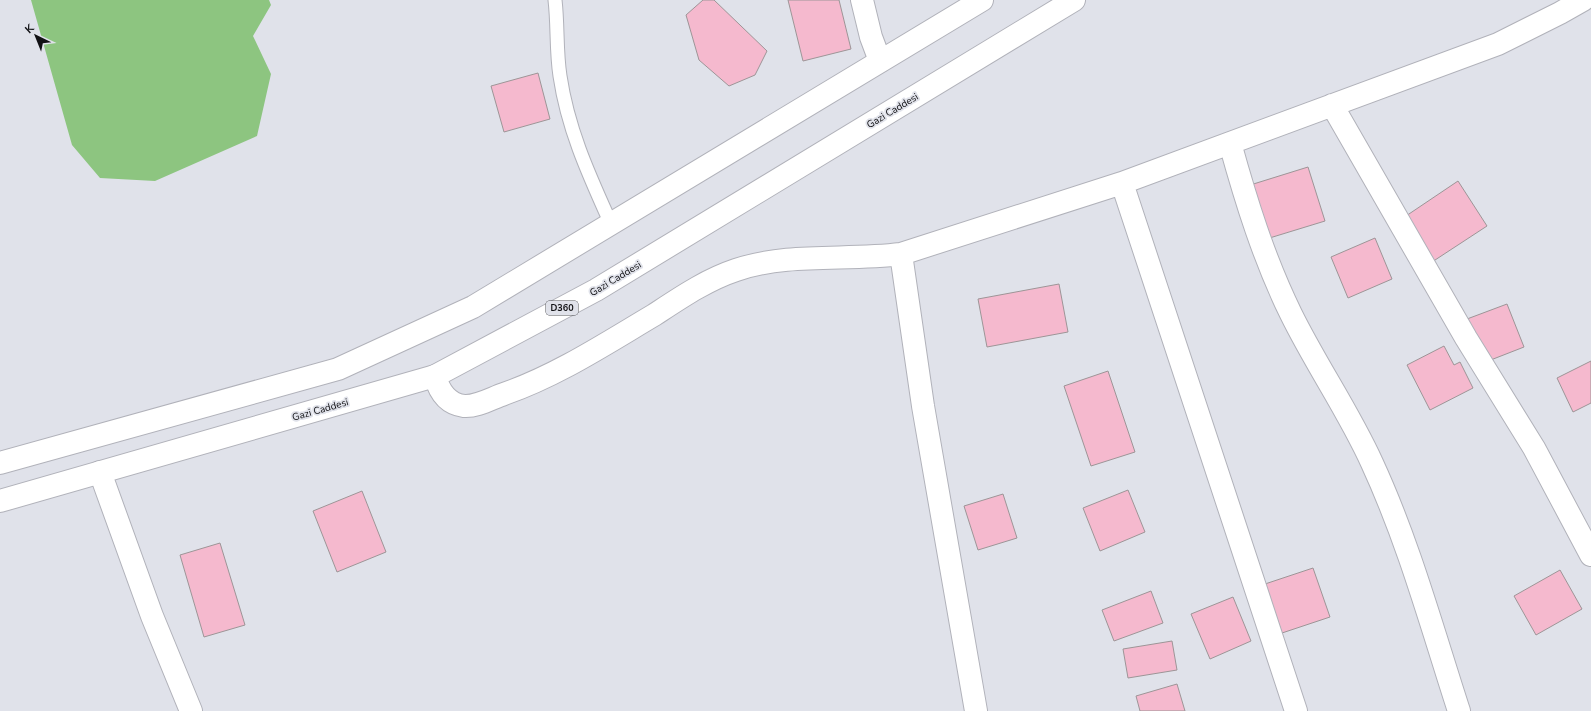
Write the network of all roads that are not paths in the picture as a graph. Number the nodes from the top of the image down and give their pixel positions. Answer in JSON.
{"nodes":[{"id":1,"x":555,"y":0,"type":"edge"},
{"id":2,"x":862,"y":0,"type":"edge"},
{"id":3,"x":982,"y":0,"type":"edge"},
{"id":4,"x":1074,"y":0,"type":"edge"},
{"id":5,"x":1583,"y":0,"type":"edge"},
{"id":6,"x":880,"y":61,"type":"junction"},
{"id":7,"x":1332,"y":105,"type":"junction"},
{"id":8,"x":1230,"y":143,"type":"junction"},
{"id":9,"x":1122,"y":183,"type":"junction"},
{"id":10,"x":611,"y":224,"type":"junction"},
{"id":11,"x":901,"y":254,"type":"junction"},
{"id":12,"x":435,"y":376,"type":"junction"},
{"id":13,"x":0,"y":463,"type":"edge"},
{"id":14,"x":100,"y":472,"type":"junction"},
{"id":15,"x":0,"y":501,"type":"edge"},
{"id":16,"x":1591,"y":555,"type":"edge"},
{"id":17,"x":190,"y":711,"type":"edge"},
{"id":18,"x":976,"y":711,"type":"edge"},
{"id":19,"x":1296,"y":711,"type":"edge"},
{"id":20,"x":1459,"y":711,"type":"edge"}],
"edges":[{"from":1,"to":10,"type":"lane"},
{"from":2,"to":6,"type":"main road"},
{"from":3,"to":6,"type":"main road"},
{"from":4,"to":12,"type":"main road","name":"Gazi Caddesi","number":"D360"},
{"from":5,"to":7,"type":"main road"},
{"from":6,"to":10,"type":"main road"},
{"from":7,"to":8,"type":"main road"},
{"from":7,"to":16,"type":"main road"},
{"from":8,"to":9,"type":"main road"},
{"from":8,"to":20,"type":"main road"},
{"from":9,"to":11,"type":"main road"},
{"from":9,"to":19,"type":"main road"},
{"from":10,"to":13,"type":"main road"},
{"from":11,"to":12,"type":"main road"},
{"from":11,"to":18,"type":"main road"},
{"from":12,"to":14,"type":"main road","name":"Gazi Caddesi","number":"D360"},
{"from":14,"to":15,"type":"main road","name":"Gazi Caddesi","number":"D360"},
{"from":14,"to":17,"type":"main road"}]}
